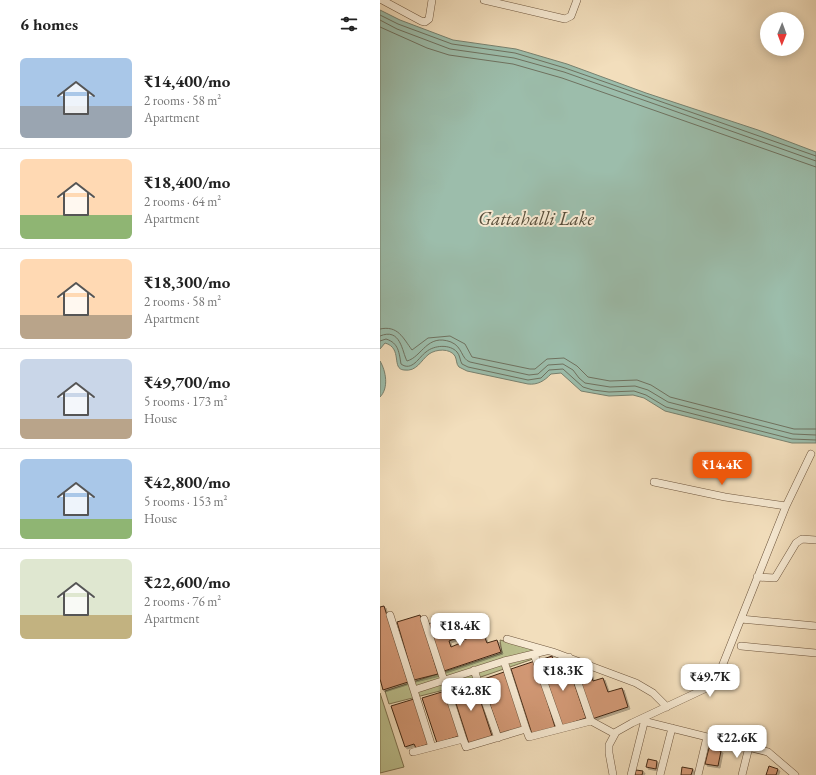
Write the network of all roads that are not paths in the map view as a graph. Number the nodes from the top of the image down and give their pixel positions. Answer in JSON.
{"nodes":[{"id":1,"x":382,"y":0,"type":"edge"},
{"id":2,"x":432,"y":0,"type":"edge"},
{"id":3,"x":484,"y":0,"type":"edge"},
{"id":4,"x":577,"y":0,"type":"edge"},
{"id":5,"x":811,"y":454,"type":"dead end"},
{"id":6,"x":654,"y":482,"type":"dead end"},
{"id":7,"x":786,"y":506,"type":"junction"},
{"id":8,"x":816,"y":540,"type":"edge"},
{"id":9,"x":757,"y":578,"type":"junction"},
{"id":10,"x":390,"y":615,"type":"dead end"},
{"id":11,"x":424,"y":619,"type":"dead end"},
{"id":12,"x":741,"y":619,"type":"junction"},
{"id":13,"x":816,"y":626,"type":"edge"},
{"id":14,"x":507,"y":639,"type":"dead end"},
{"id":15,"x":741,"y":646,"type":"dead end"},
{"id":16,"x":548,"y":650,"type":"junction"},
{"id":17,"x":816,"y":653,"type":"edge"},
{"id":18,"x":534,"y":654,"type":"junction"},
{"id":19,"x":569,"y":657,"type":"junction"},
{"id":20,"x":504,"y":661,"type":"junction"},
{"id":21,"x":474,"y":670,"type":"junction"},
{"id":22,"x":445,"y":680,"type":"junction"},
{"id":23,"x":414,"y":690,"type":"junction"},
{"id":24,"x":667,"y":707,"type":"junction"},
{"id":25,"x":591,"y":721,"type":"junction"},
{"id":26,"x":560,"y":728,"type":"junction"},
{"id":27,"x":672,"y":728,"type":"junction"},
{"id":28,"x":526,"y":729,"type":"junction"},
{"id":29,"x":612,"y":732,"type":"junction"},
{"id":30,"x":707,"y":737,"type":"junction"},
{"id":31,"x":498,"y":738,"type":"junction"},
{"id":32,"x":463,"y":739,"type":"junction"},
{"id":33,"x":432,"y":746,"type":"junction"},
{"id":34,"x":749,"y":748,"type":"junction"},
{"id":35,"x":412,"y":752,"type":"dead end"},
{"id":36,"x":785,"y":771,"type":"edge"},
{"id":37,"x":613,"y":775,"type":"edge"},
{"id":38,"x":631,"y":775,"type":"edge"},
{"id":39,"x":660,"y":775,"type":"edge"},
{"id":40,"x":698,"y":775,"type":"edge"},
{"id":41,"x":742,"y":775,"type":"edge"},
{"id":42,"x":795,"y":775,"type":"edge"}],
"edges":[{"from":1,"to":2,"type":"street"},
{"from":3,"to":4,"type":"street"},
{"from":5,"to":7,"type":"street"},
{"from":6,"to":7,"type":"street"},
{"from":7,"to":9,"type":"street"},
{"from":8,"to":9,"type":"street"},
{"from":9,"to":12,"type":"street"},
{"from":10,"to":23,"type":"street"},
{"from":11,"to":22,"type":"street"},
{"from":12,"to":13,"type":"street"},
{"from":12,"to":24,"type":"street"},
{"from":14,"to":16,"type":"street"},
{"from":15,"to":17,"type":"street"},
{"from":16,"to":18,"type":"street"},
{"from":16,"to":19,"type":"street"},
{"from":18,"to":20,"type":"street"},
{"from":18,"to":26,"type":"street"},
{"from":19,"to":24,"type":"street"},
{"from":19,"to":25,"type":"street"},
{"from":20,"to":21,"type":"street"},
{"from":20,"to":28,"type":"street"},
{"from":21,"to":22,"type":"street"},
{"from":21,"to":31,"type":"street"},
{"from":22,"to":23,"type":"street"},
{"from":22,"to":32,"type":"street"},
{"from":23,"to":33,"type":"street"},
{"from":24,"to":29,"type":"street"},
{"from":25,"to":26,"type":"street"},
{"from":25,"to":29,"type":"street"},
{"from":26,"to":28,"type":"street"},
{"from":27,"to":30,"type":"street"},
{"from":27,"to":38,"type":"street"},
{"from":27,"to":39,"type":"street"},
{"from":28,"to":31,"type":"street"},
{"from":29,"to":37,"type":"street"},
{"from":30,"to":34,"type":"street"},
{"from":30,"to":40,"type":"street"},
{"from":31,"to":32,"type":"street"},
{"from":32,"to":33,"type":"street"},
{"from":33,"to":35,"type":"street"},
{"from":34,"to":36,"type":"street"},
{"from":34,"to":41,"type":"street"},
{"from":36,"to":42,"type":"street"}]}
